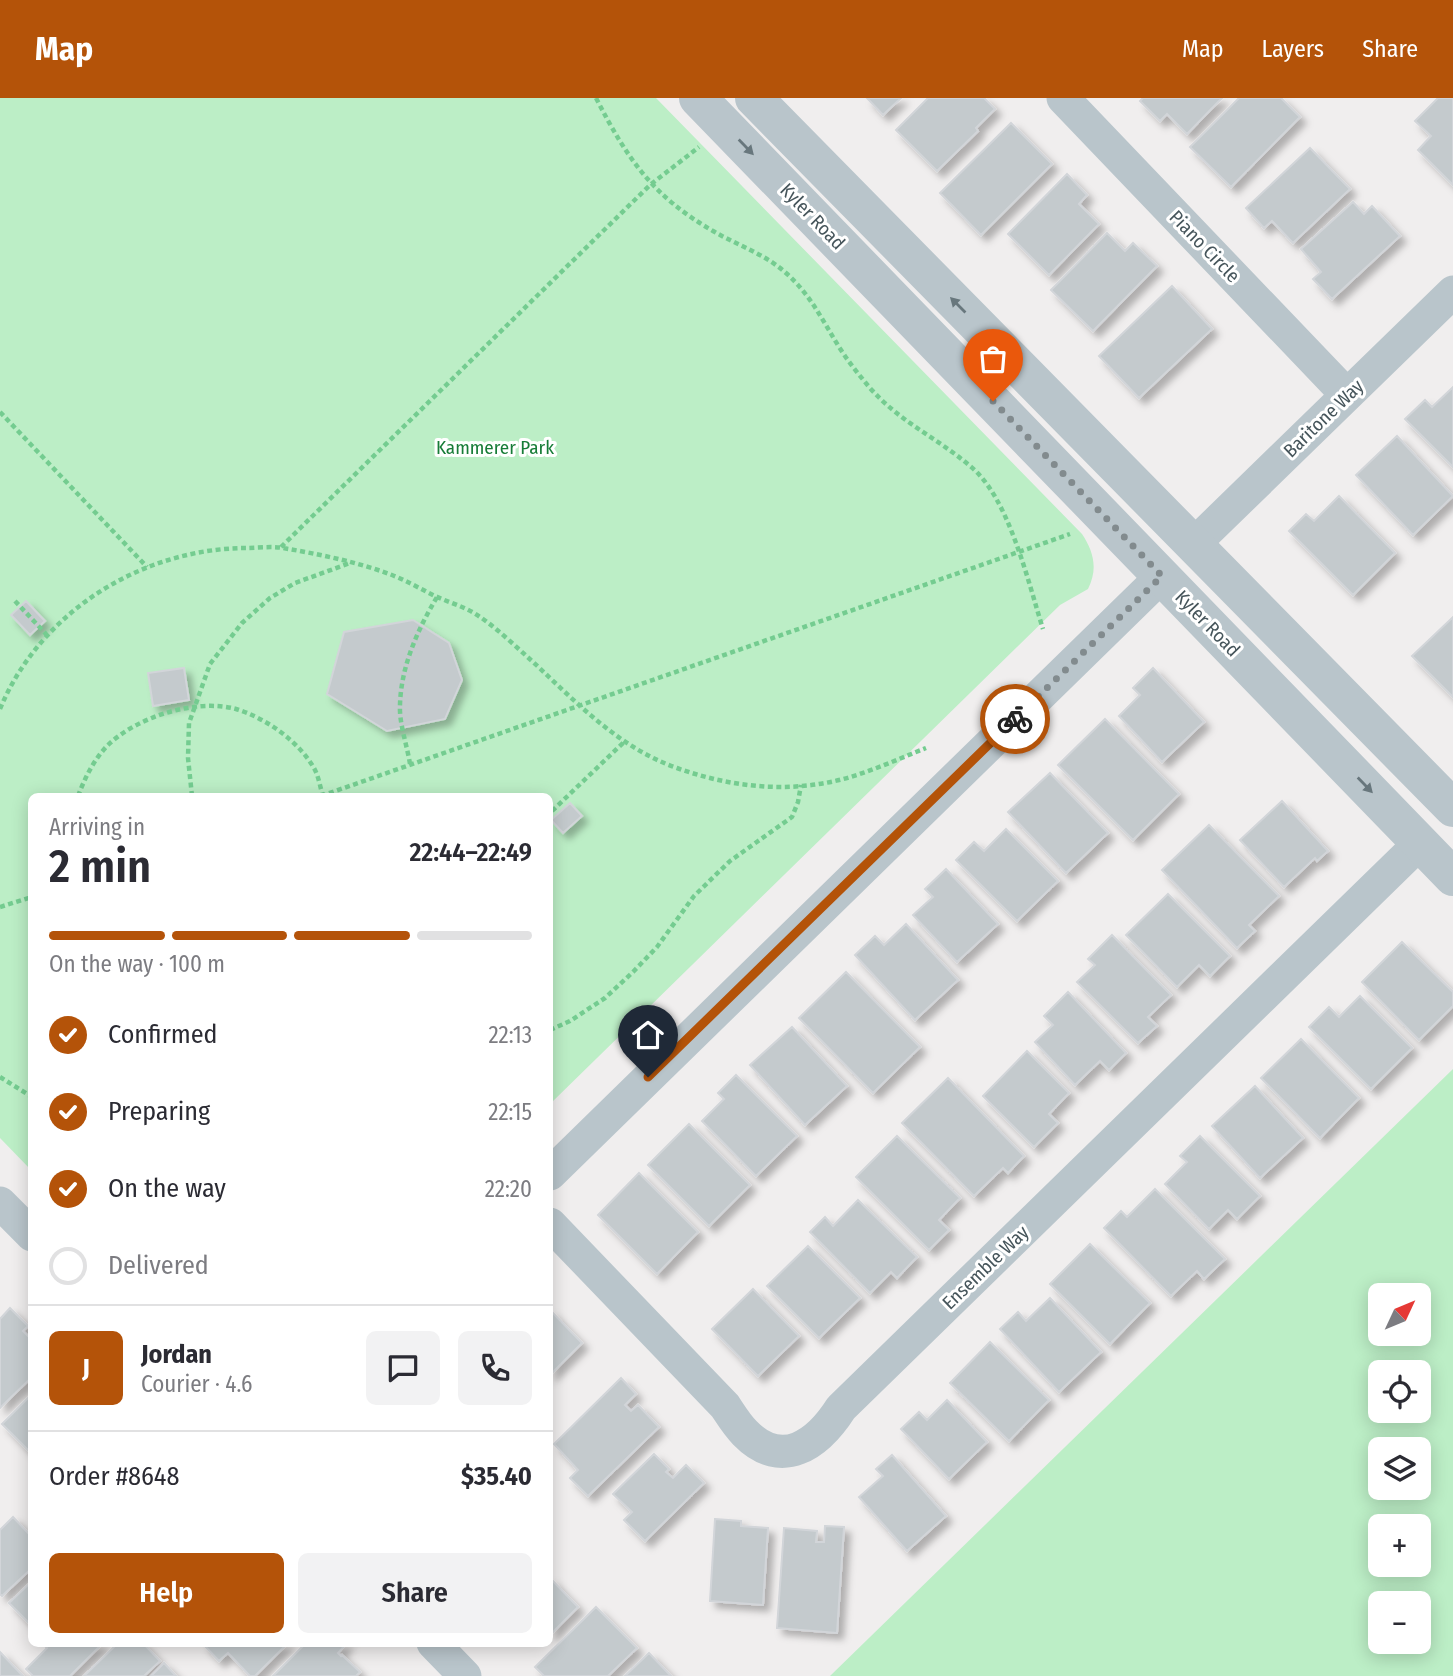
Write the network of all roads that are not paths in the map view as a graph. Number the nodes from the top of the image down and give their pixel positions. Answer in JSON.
{"nodes":[{"id":1,"x":698,"y":98,"type":"edge"},
{"id":2,"x":754,"y":98,"type":"edge"},
{"id":3,"x":1063,"y":98,"type":"edge"},
{"id":4,"x":1453,"y":292,"type":"edge"},
{"id":5,"x":918,"y":324,"type":"junction"},
{"id":6,"x":1347,"y":395,"type":"junction"},
{"id":7,"x":1193,"y":545,"type":"junction"},
{"id":8,"x":1162,"y":576,"type":"junction"},
{"id":9,"x":1451,"y":806,"type":"edge"},
{"id":10,"x":1420,"y":843,"type":"junction"},
{"id":11,"x":1453,"y":877,"type":"edge"},
{"id":12,"x":553,"y":1171,"type":"edge"},
{"id":13,"x":0,"y":1203,"type":"edge"},
{"id":14,"x":553,"y":1227,"type":"edge"},
{"id":15,"x":28,"y":1231,"type":"edge"},
{"id":16,"x":437,"y":1647,"type":"edge"},
{"id":17,"x":465,"y":1676,"type":"edge"}],
"edges":[{"from":1,"to":5,"type":"street","name":"Kyler Road","one_way":true},
{"from":7,"to":2,"type":"street","one_way":true},
{"from":3,"to":6,"type":"street","name":"Piano Circle"},
{"from":4,"to":6,"type":"street","name":"Baritone Way"},
{"from":5,"to":7,"type":"street"},
{"from":5,"to":8,"type":"street","name":"Kyler Road"},
{"from":6,"to":7,"type":"street","name":"Baritone Way"},
{"from":7,"to":9,"type":"street"},
{"from":8,"to":9,"type":"street"},
{"from":8,"to":10,"type":"street","name":"Kyler Road","one_way":true},
{"from":8,"to":12,"type":"street"},
{"from":10,"to":11,"type":"street","name":"Kyler Road"},
{"from":10,"to":14,"type":"street","name":"Ensemble Way"},
{"from":13,"to":15,"type":"street"},
{"from":16,"to":17,"type":"street"}]}
